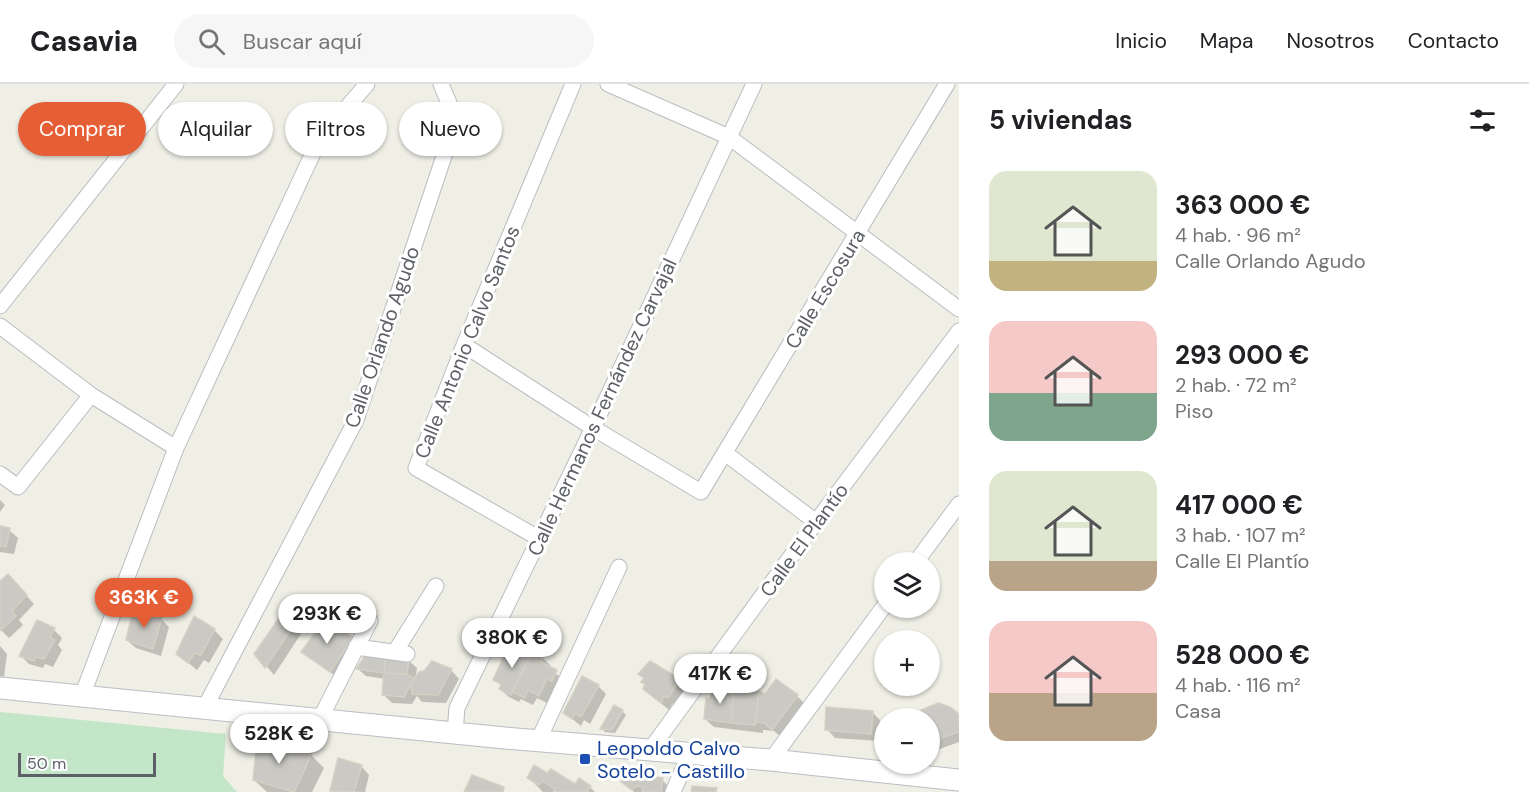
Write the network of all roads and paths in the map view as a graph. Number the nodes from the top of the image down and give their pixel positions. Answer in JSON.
{"nodes":[{"id":1,"x":176,"y":84,"type":"edge"},
{"id":2,"x":367,"y":84,"type":"edge"},
{"id":3,"x":441,"y":84,"type":"edge"},
{"id":4,"x":573,"y":84,"type":"edge"},
{"id":5,"x":609,"y":84,"type":"edge"},
{"id":6,"x":754,"y":84,"type":"edge"},
{"id":7,"x":947,"y":84,"type":"edge"},
{"id":8,"x":729,"y":137,"type":"junction"},
{"id":9,"x":859,"y":234,"type":"junction"},
{"id":10,"x":0,"y":306,"type":"edge"},
{"id":11,"x":959,"y":309,"type":"edge"},
{"id":12,"x":0,"y":326,"type":"edge"},
{"id":13,"x":959,"y":331,"type":"edge"},
{"id":14,"x":464,"y":345,"type":"junction"},
{"id":15,"x":91,"y":395,"type":"junction"},
{"id":16,"x":594,"y":428,"type":"junction"},
{"id":17,"x":176,"y":448,"type":"junction"},
{"id":18,"x":725,"y":453,"type":"junction"},
{"id":19,"x":0,"y":474,"type":"edge"},
{"id":20,"x":959,"y":504,"type":"edge"},
{"id":21,"x":816,"y":522,"type":"junction"},
{"id":22,"x":540,"y":539,"type":"junction"},
{"id":23,"x":923,"y":552,"type":"edge"},
{"id":24,"x":619,"y":567,"type":"dead end"},
{"id":25,"x":436,"y":586,"type":"dead end"},
{"id":26,"x":875,"y":618,"type":"edge"},
{"id":27,"x":370,"y":621,"type":"dead end"},
{"id":28,"x":357,"y":647,"type":"junction"},
{"id":29,"x":0,"y":688,"type":"edge"},
{"id":30,"x":82,"y":696,"type":"junction"},
{"id":31,"x":204,"y":708,"type":"junction"},
{"id":32,"x":320,"y":719,"type":"junction"},
{"id":33,"x":455,"y":732,"type":"junction"},
{"id":34,"x":538,"y":741,"type":"junction"},
{"id":35,"x":650,"y":750,"type":"junction"},
{"id":36,"x":690,"y":753,"type":"junction"},
{"id":37,"x":771,"y":760,"type":"junction"},
{"id":38,"x":959,"y":780,"type":"edge"},
{"id":39,"x":936,"y":785,"type":"edge"},
{"id":40,"x":673,"y":792,"type":"edge"}],
"edges":[{"from":1,"to":10,"type":"street"},
{"from":2,"to":17,"type":"street"},
{"from":3,"to":31,"type":"street","name":"Calle Orlando Agudo"},
{"from":4,"to":14,"type":"street","name":"Calle Antonio Calvo Santos"},
{"from":5,"to":8,"type":"street"},
{"from":6,"to":8,"type":"street","name":"Calle Hermanos Fernández Carvajal"},
{"from":7,"to":9,"type":"street","name":"Calle Escosura"},
{"from":8,"to":9,"type":"street"},
{"from":8,"to":16,"type":"street","name":"Calle Hermanos Fernández Carvajal"},
{"from":9,"to":11,"type":"street"},
{"from":9,"to":18,"type":"street","name":"Calle Escosura"},
{"from":12,"to":15,"type":"street"},
{"from":13,"to":21,"type":"street","name":"Calle El Plantío"},
{"from":14,"to":16,"type":"street"},
{"from":14,"to":22,"type":"street","name":"Calle Antonio Calvo Santos"},
{"from":15,"to":17,"type":"street"},
{"from":15,"to":19,"type":"street"},
{"from":16,"to":18,"type":"street","name":"Calle Escosura"},
{"from":16,"to":22,"type":"street","name":"Calle Hermanos Fernández Carvajal"},
{"from":17,"to":30,"type":"street"},
{"from":18,"to":21,"type":"street"},
{"from":20,"to":23,"type":"street"},
{"from":21,"to":35,"type":"street","name":"Calle El Plantío"},
{"from":22,"to":33,"type":"street","name":"Calle Hermanos Fernández Carvajal"},
{"from":24,"to":34,"type":"street"},
{"from":25,"to":28,"type":"street"},
{"from":26,"to":37,"type":"street"},
{"from":27,"to":28,"type":"street"},
{"from":28,"to":32,"type":"street"},
{"from":29,"to":30,"type":"main road"},
{"from":30,"to":31,"type":"main road"},
{"from":31,"to":32,"type":"main road"},
{"from":32,"to":33,"type":"main road"},
{"from":33,"to":34,"type":"main road"},
{"from":34,"to":35,"type":"main road"},
{"from":35,"to":36,"type":"main road"},
{"from":36,"to":37,"type":"main road"},
{"from":36,"to":40,"type":"street"},
{"from":37,"to":39,"type":"main road"},
{"from":38,"to":39,"type":"main road"}]}
